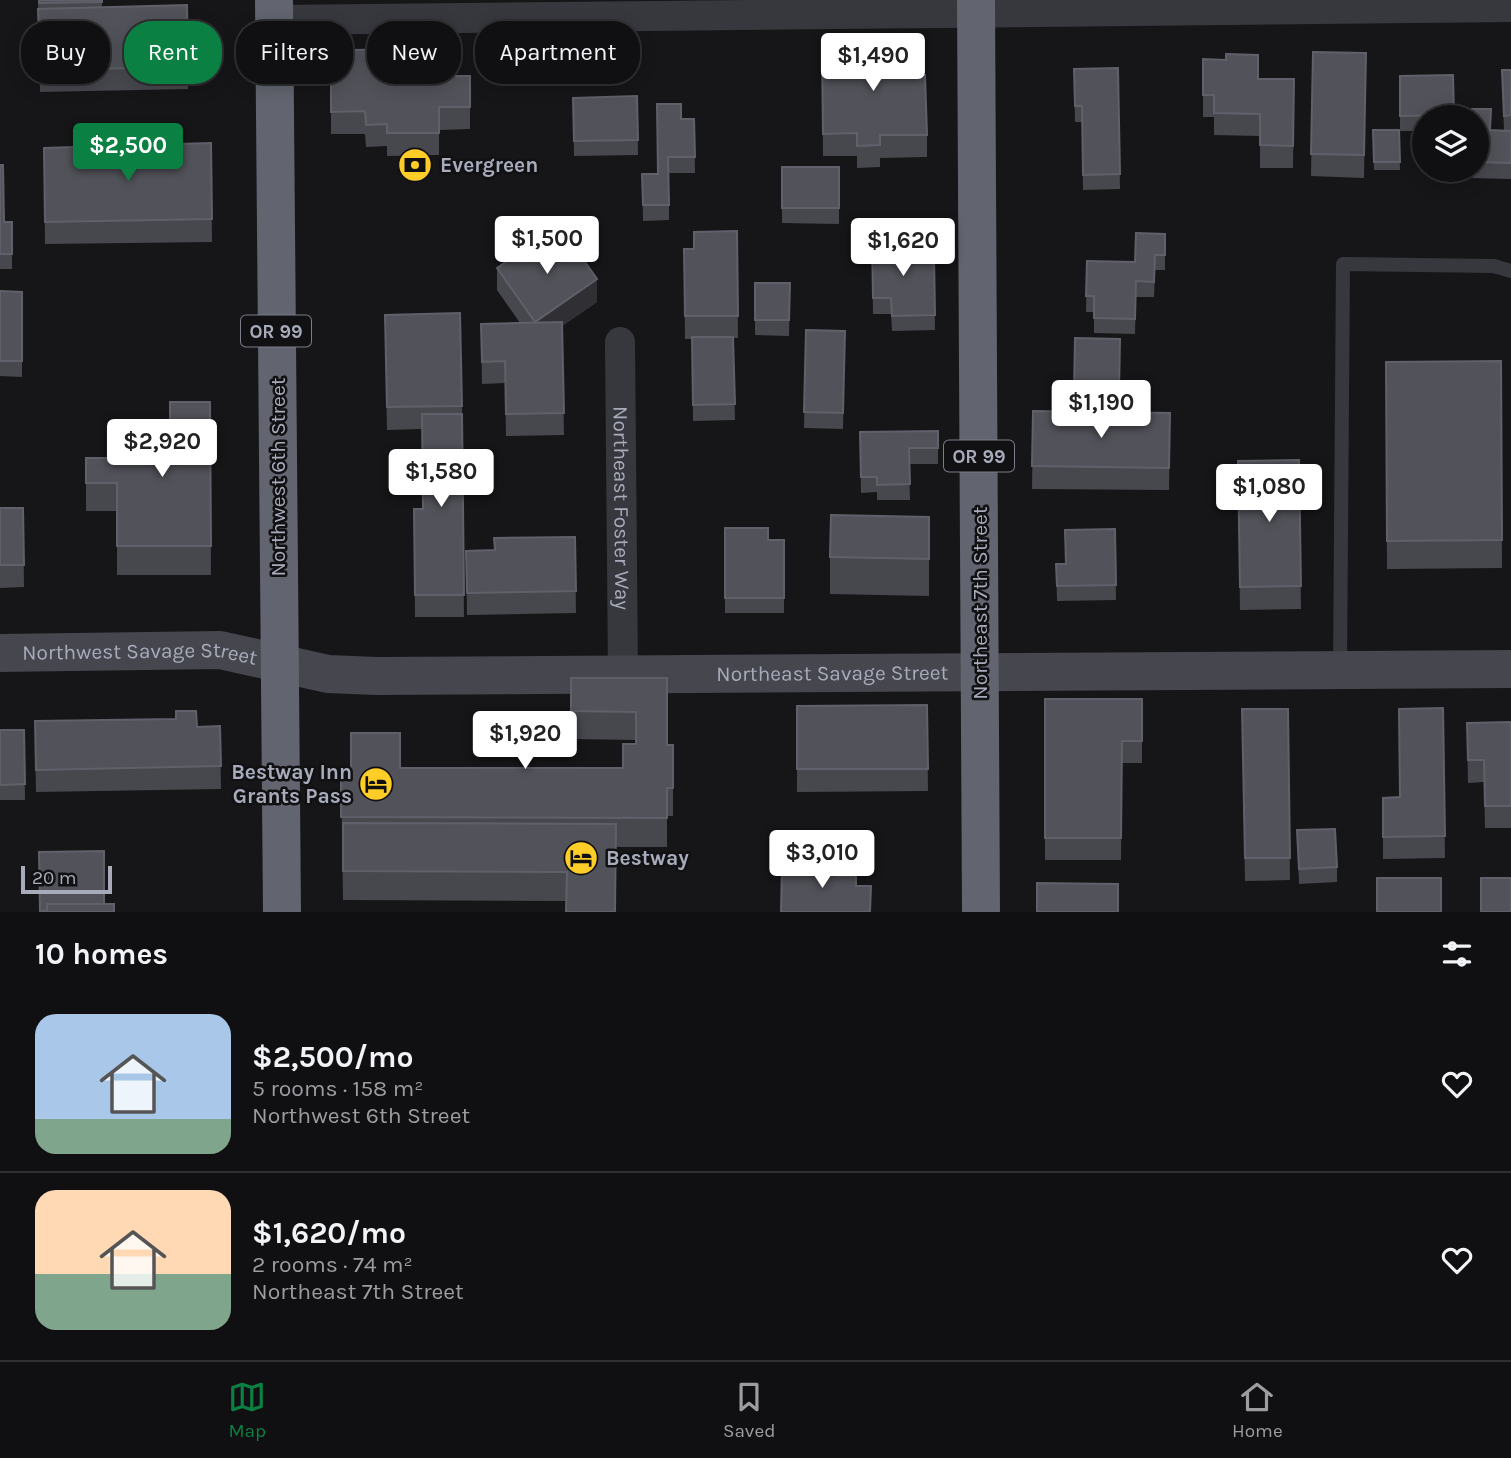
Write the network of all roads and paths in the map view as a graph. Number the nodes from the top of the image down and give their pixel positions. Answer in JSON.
{"nodes":[{"id":1,"x":976,"y":6,"type":"edge"},
{"id":2,"x":1511,"y":7,"type":"edge"},
{"id":3,"x":274,"y":10,"type":"edge"},
{"id":4,"x":1511,"y":271,"type":"edge"},
{"id":5,"x":620,"y":342,"type":"dead end"},
{"id":6,"x":0,"y":653,"type":"edge"},
{"id":7,"x":279,"y":663,"type":"junction"},
{"id":8,"x":1511,"y":669,"type":"edge"},
{"id":9,"x":1340,"y":670,"type":"junction"},
{"id":10,"x":981,"y":672,"type":"junction"},
{"id":11,"x":623,"y":675,"type":"junction"},
{"id":12,"x":282,"y":912,"type":"edge"},
{"id":13,"x":981,"y":912,"type":"edge"}],
"edges":[{"from":1,"to":2,"type":"street"},
{"from":1,"to":3,"type":"street"},
{"from":1,"to":10,"type":"highway","name":"Northeast 7th Street","number":"OR 99"},
{"from":3,"to":7,"type":"highway","name":"Northwest 6th Street","number":"OR 99"},
{"from":4,"to":9,"type":"lane"},
{"from":5,"to":11,"type":"street","name":"Northeast Foster Way"},
{"from":6,"to":7,"type":"street","name":"Northwest Savage Street"},
{"from":7,"to":11,"type":"street","name":"Northeast Savage Street"},
{"from":7,"to":12,"type":"highway","name":"Northwest 6th Street","number":"OR 99"},
{"from":8,"to":9,"type":"street","name":"Northeast Savage Street"},
{"from":9,"to":10,"type":"street","name":"Northeast Savage Street"},
{"from":10,"to":11,"type":"street","name":"Northeast Savage Street"},
{"from":10,"to":13,"type":"highway","name":"Northeast 7th Street","number":"OR 99"}]}
